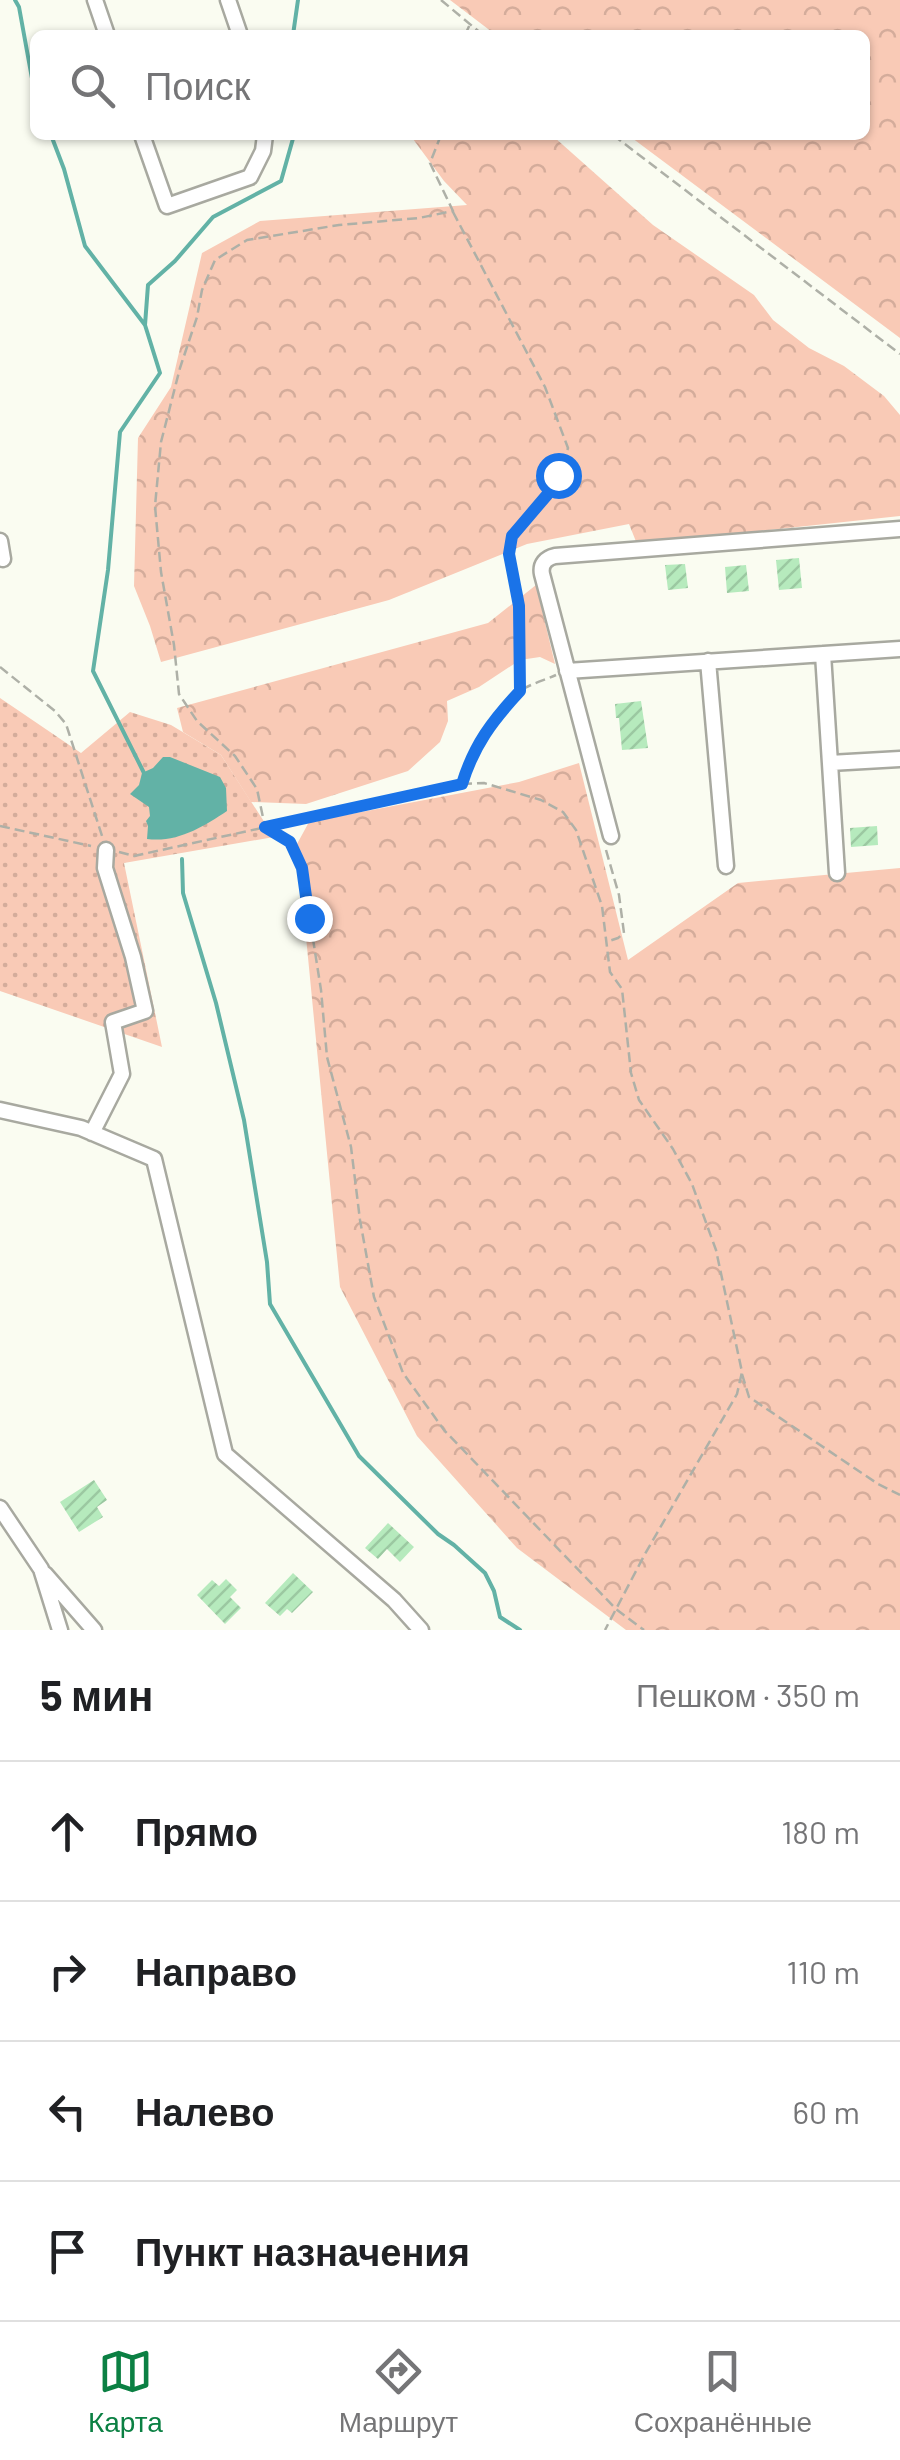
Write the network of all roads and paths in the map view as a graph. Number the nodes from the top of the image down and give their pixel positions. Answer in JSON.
{"nodes":[{"id":1,"x":95,"y":0,"type":"edge"},
{"id":2,"x":228,"y":0,"type":"edge"},
{"id":3,"x":441,"y":0,"type":"edge"},
{"id":4,"x":470,"y":24,"type":"junction"},
{"id":5,"x":105,"y":30,"type":"edge"},
{"id":6,"x":238,"y":30,"type":"edge"},
{"id":7,"x":467,"y":30,"type":"edge"},
{"id":8,"x":477,"y":30,"type":"edge"},
{"id":9,"x":144,"y":140,"type":"edge"},
{"id":10,"x":264,"y":140,"type":"edge"},
{"id":11,"x":439,"y":140,"type":"edge"},
{"id":12,"x":620,"y":140,"type":"edge"},
{"id":13,"x":453,"y":211,"type":"junction"},
{"id":14,"x":900,"y":354,"type":"edge"},
{"id":15,"x":900,"y":529,"type":"edge"},
{"id":16,"x":0,"y":541,"type":"edge"},
{"id":17,"x":0,"y":558,"type":"edge"},
{"id":18,"x":900,"y":649,"type":"edge"},
{"id":19,"x":823,"y":654,"type":"junction"},
{"id":20,"x":708,"y":661,"type":"junction"},
{"id":21,"x":0,"y":667,"type":"edge"},
{"id":22,"x":567,"y":670,"type":"junction"},
{"id":23,"x":520,"y":691,"type":"junction"},
{"id":24,"x":900,"y":759,"type":"edge"},
{"id":25,"x":830,"y":763,"type":"junction"},
{"id":26,"x":462,"y":784,"type":"junction"},
{"id":27,"x":0,"y":826,"type":"edge"},
{"id":28,"x":265,"y":827,"type":"junction"},
{"id":29,"x":612,"y":836,"type":"joint"},
{"id":30,"x":106,"y":850,"type":"junction"},
{"id":31,"x":726,"y":866,"type":"dead end"},
{"id":32,"x":837,"y":872,"type":"dead end"},
{"id":33,"x":608,"y":941,"type":"junction"},
{"id":34,"x":0,"y":1110,"type":"edge"},
{"id":35,"x":92,"y":1133,"type":"junction"},
{"id":36,"x":742,"y":1372,"type":"junction"},
{"id":37,"x":900,"y":1495,"type":"edge"},
{"id":38,"x":0,"y":1508,"type":"edge"},
{"id":39,"x":41,"y":1570,"type":"junction"},
{"id":40,"x":616,"y":1609,"type":"junction"},
{"id":41,"x":60,"y":1630,"type":"edge"},
{"id":42,"x":94,"y":1630,"type":"edge"},
{"id":43,"x":421,"y":1630,"type":"edge"},
{"id":44,"x":605,"y":1630,"type":"edge"},
{"id":45,"x":644,"y":1630,"type":"edge"}],
"edges":[{"from":1,"to":5,"type":"street"},
{"from":2,"to":6,"type":"street"},
{"from":3,"to":4,"type":"path"},
{"from":4,"to":7,"type":"path"},
{"from":4,"to":8,"type":"path"},
{"from":9,"to":10,"type":"street"},
{"from":11,"to":13,"type":"path"},
{"from":12,"to":14,"type":"path"},
{"from":13,"to":23,"type":"path"},
{"from":13,"to":28,"type":"path"},
{"from":15,"to":22,"type":"street"},
{"from":16,"to":17,"type":"street"},
{"from":18,"to":19,"type":"street"},
{"from":19,"to":20,"type":"street"},
{"from":19,"to":25,"type":"street"},
{"from":20,"to":22,"type":"street"},
{"from":20,"to":31,"type":"street"},
{"from":21,"to":30,"type":"path"},
{"from":22,"to":23,"type":"path"},
{"from":22,"to":29,"type":"street"},
{"from":23,"to":26,"type":"path"},
{"from":24,"to":25,"type":"street"},
{"from":25,"to":32,"type":"street"},
{"from":26,"to":28,"type":"path"},
{"from":26,"to":33,"type":"path"},
{"from":27,"to":30,"type":"path"},
{"from":28,"to":30,"type":"path"},
{"from":28,"to":40,"type":"path"},
{"from":29,"to":33,"type":"path"},
{"from":30,"to":35,"type":"street"},
{"from":33,"to":36,"type":"path"},
{"from":34,"to":35,"type":"street"},
{"from":35,"to":43,"type":"street"},
{"from":36,"to":37,"type":"path"},
{"from":36,"to":40,"type":"path"},
{"from":38,"to":39,"type":"street"},
{"from":39,"to":41,"type":"street"},
{"from":39,"to":42,"type":"street"},
{"from":40,"to":44,"type":"path"},
{"from":40,"to":45,"type":"path"}]}
